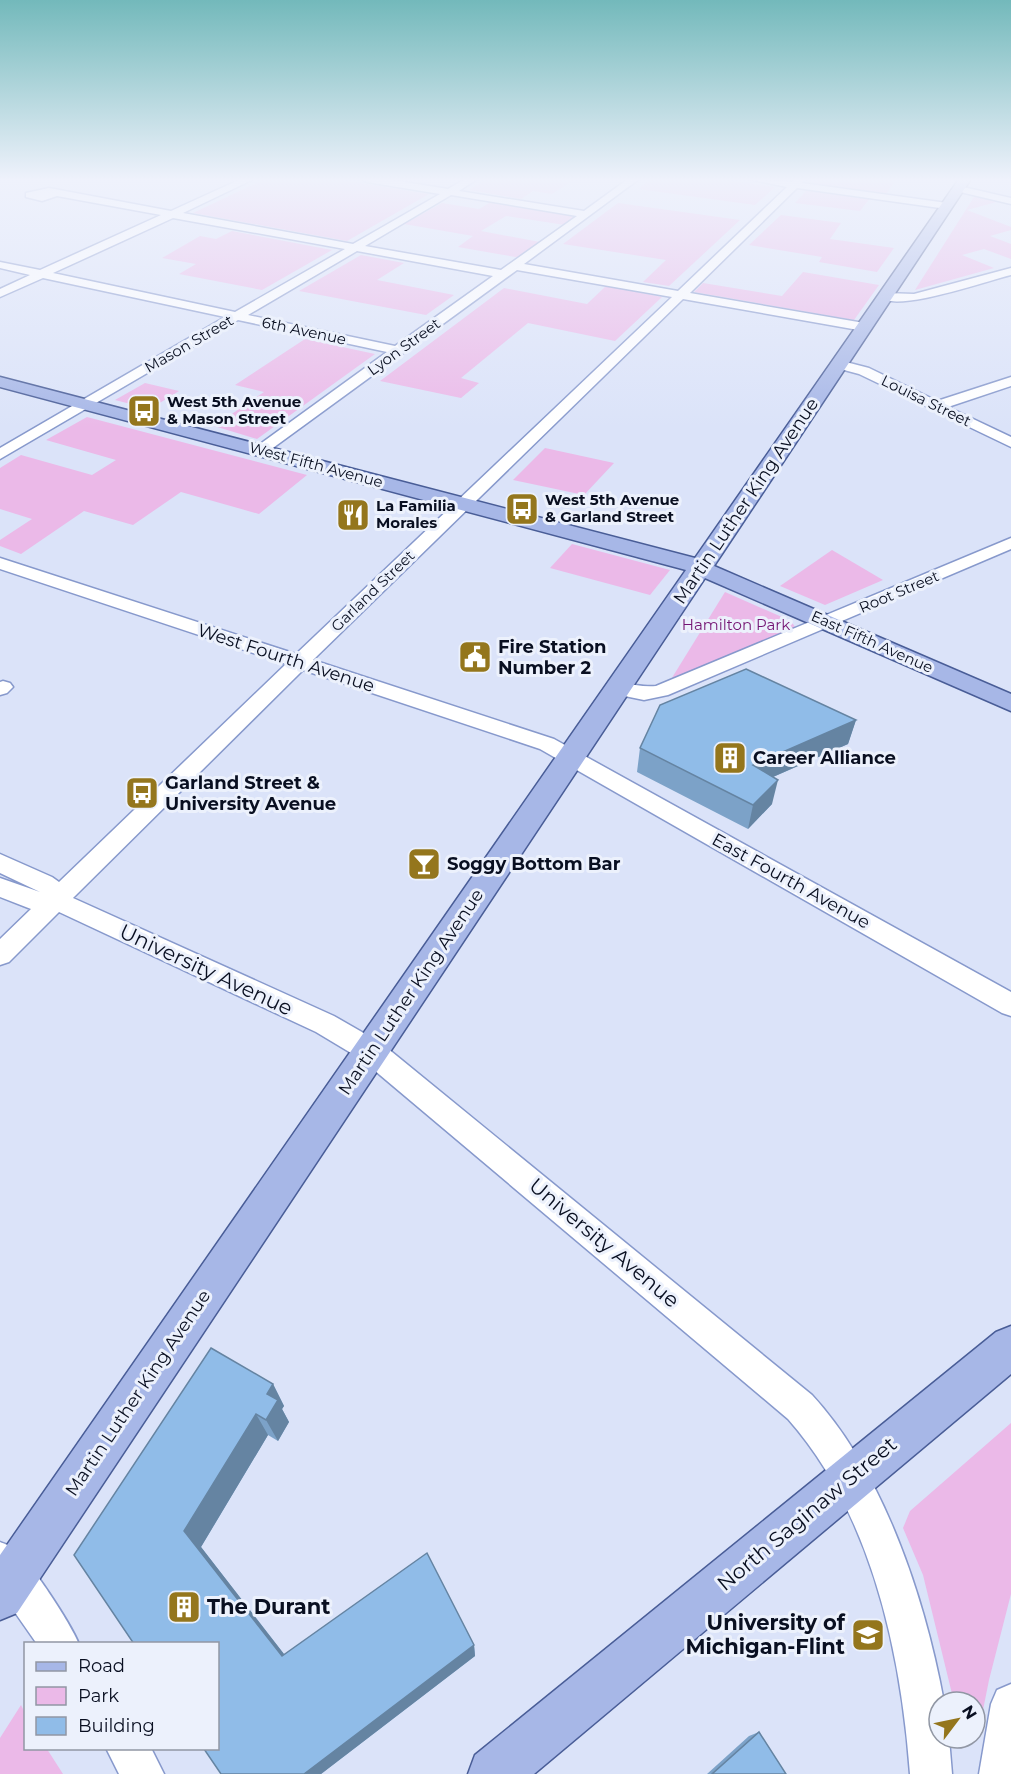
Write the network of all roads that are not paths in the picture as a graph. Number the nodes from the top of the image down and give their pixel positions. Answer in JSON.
{"nodes":[{"id":1,"x":68,"y":262,"type":"edge"},
{"id":2,"x":329,"y":262,"type":"edge"},
{"id":3,"x":436,"y":262,"type":"edge"},
{"id":4,"x":521,"y":262,"type":"edge"},
{"id":5,"x":715,"y":262,"type":"edge"},
{"id":6,"x":909,"y":262,"type":"edge"},
{"id":7,"x":0,"y":266,"type":"edge"},
{"id":8,"x":515,"y":266,"type":"junction"},
{"id":9,"x":1011,"y":271,"type":"edge"},
{"id":10,"x":41,"y":274,"type":"junction"},
{"id":11,"x":503,"y":274,"type":"junction"},
{"id":12,"x":4,"y":292,"type":"edge"},
{"id":13,"x":680,"y":295,"type":"junction"},
{"id":14,"x":885,"y":297,"type":"junction"},
{"id":15,"x":236,"y":316,"type":"junction"},
{"id":16,"x":864,"y":327,"type":"junction"},
{"id":17,"x":398,"y":351,"type":"junction"},
{"id":18,"x":838,"y":364,"type":"junction"},
{"id":19,"x":1011,"y":381,"type":"edge"},
{"id":20,"x":0,"y":382,"type":"edge"},
{"id":21,"x":85,"y":404,"type":"junction"},
{"id":22,"x":936,"y":406,"type":"junction"},
{"id":23,"x":1011,"y":443,"type":"edge"},
{"id":24,"x":261,"y":450,"type":"junction"},
{"id":25,"x":0,"y":454,"type":"edge"},
{"id":26,"x":463,"y":503,"type":"junction"},
{"id":27,"x":1011,"y":543,"type":"edge"},
{"id":28,"x":0,"y":563,"type":"edge"},
{"id":29,"x":700,"y":567,"type":"junction"},
{"id":30,"x":827,"y":622,"type":"junction"},
{"id":31,"x":300,"y":662,"type":"junction"},
{"id":32,"x":617,"y":689,"type":"junction"},
{"id":33,"x":1011,"y":703,"type":"edge"},
{"id":34,"x":571,"y":757,"type":"junction"},
{"id":35,"x":0,"y":863,"type":"edge"},
{"id":36,"x":0,"y":887,"type":"edge"},
{"id":37,"x":55,"y":900,"type":"junction"},
{"id":38,"x":0,"y":955,"type":"edge"},
{"id":39,"x":1011,"y":1005,"type":"edge"},
{"id":40,"x":371,"y":1051,"type":"junction"},
{"id":41,"x":1011,"y":1347,"type":"edge"},
{"id":42,"x":850,"y":1478,"type":"junction"},
{"id":43,"x":4,"y":1578,"type":"edge"},
{"id":44,"x":58,"y":1642,"type":"edge"},
{"id":45,"x":1011,"y":1704,"type":"edge"},
{"id":46,"x":128,"y":1750,"type":"edge"},
{"id":47,"x":143,"y":1774,"type":"edge"},
{"id":48,"x":494,"y":1774,"type":"edge"},
{"id":49,"x":931,"y":1774,"type":"edge"},
{"id":50,"x":1000,"y":1774,"type":"edge"}],
"edges":[{"from":1,"to":10,"type":"street"},
{"from":2,"to":15,"type":"street","name":"Mason Street"},
{"from":3,"to":11,"type":"street"},
{"from":4,"to":8,"type":"street","name":"Lyon Street"},
{"from":5,"to":13,"type":"street","name":"Garland Street"},
{"from":6,"to":14,"type":"main road","name":"Martin Luther King Avenue"},
{"from":7,"to":10,"type":"street","name":"6th Avenue"},
{"from":7,"to":12,"type":"street"},
{"from":8,"to":11,"type":"street","name":"Lyon Street"},
{"from":8,"to":13,"type":"street"},
{"from":9,"to":14,"type":"street"},
{"from":10,"to":12,"type":"street"},
{"from":10,"to":15,"type":"street","name":"6th Avenue"},
{"from":11,"to":17,"type":"street","name":"Lyon Street"},
{"from":13,"to":16,"type":"street"},
{"from":13,"to":26,"type":"street","name":"Garland Street"},
{"from":14,"to":16,"type":"main road","name":"Martin Luther King Avenue"},
{"from":15,"to":17,"type":"street","name":"6th Avenue"},
{"from":15,"to":21,"type":"street","name":"Mason Street"},
{"from":16,"to":18,"type":"main road","name":"Martin Luther King Avenue"},
{"from":17,"to":24,"type":"street","name":"Lyon Street"},
{"from":18,"to":22,"type":"street","name":"Louisa Street"},
{"from":18,"to":29,"type":"main road","name":"Martin Luther King Avenue"},
{"from":19,"to":22,"type":"street"},
{"from":20,"to":21,"type":"main road","name":"West Fifth Avenue"},
{"from":21,"to":24,"type":"main road","name":"West Fifth Avenue"},
{"from":21,"to":25,"type":"street","name":"Mason Street"},
{"from":22,"to":23,"type":"street","name":"Louisa Street"},
{"from":24,"to":26,"type":"main road","name":"West Fifth Avenue"},
{"from":26,"to":29,"type":"main road","name":"West Fifth Avenue"},
{"from":26,"to":31,"type":"street","name":"Garland Street"},
{"from":27,"to":30,"type":"street","name":"Root Street"},
{"from":28,"to":31,"type":"street","name":"West Fourth Avenue"},
{"from":29,"to":30,"type":"main road","name":"East Fifth Avenue"},
{"from":29,"to":32,"type":"main road","name":"Martin Luther King Avenue"},
{"from":30,"to":32,"type":"street","name":"Root Street"},
{"from":30,"to":33,"type":"main road","name":"East Fifth Avenue"},
{"from":31,"to":34,"type":"street","name":"West Fourth Avenue"},
{"from":31,"to":37,"type":"street","name":"Garland Street"},
{"from":32,"to":34,"type":"main road","name":"Martin Luther King Avenue"},
{"from":34,"to":39,"type":"street","name":"East Fourth Avenue"},
{"from":34,"to":40,"type":"main road","name":"Martin Luther King Avenue"},
{"from":35,"to":37,"type":"street","name":"University Avenue"},
{"from":36,"to":37,"type":"street","name":"University Avenue"},
{"from":37,"to":38,"type":"street","name":"Garland Street"},
{"from":37,"to":40,"type":"street","name":"University Avenue"},
{"from":40,"to":42,"type":"street","name":"University Avenue"},
{"from":40,"to":43,"type":"main road","name":"Martin Luther King Avenue"},
{"from":41,"to":42,"type":"main road","name":"North Saginaw Street"},
{"from":42,"to":48,"type":"main road","name":"North Saginaw Street"},
{"from":42,"to":49,"type":"street","name":"University Avenue"},
{"from":43,"to":44,"type":"street"},
{"from":45,"to":50,"type":"street"},
{"from":46,"to":47,"type":"street"}]}
